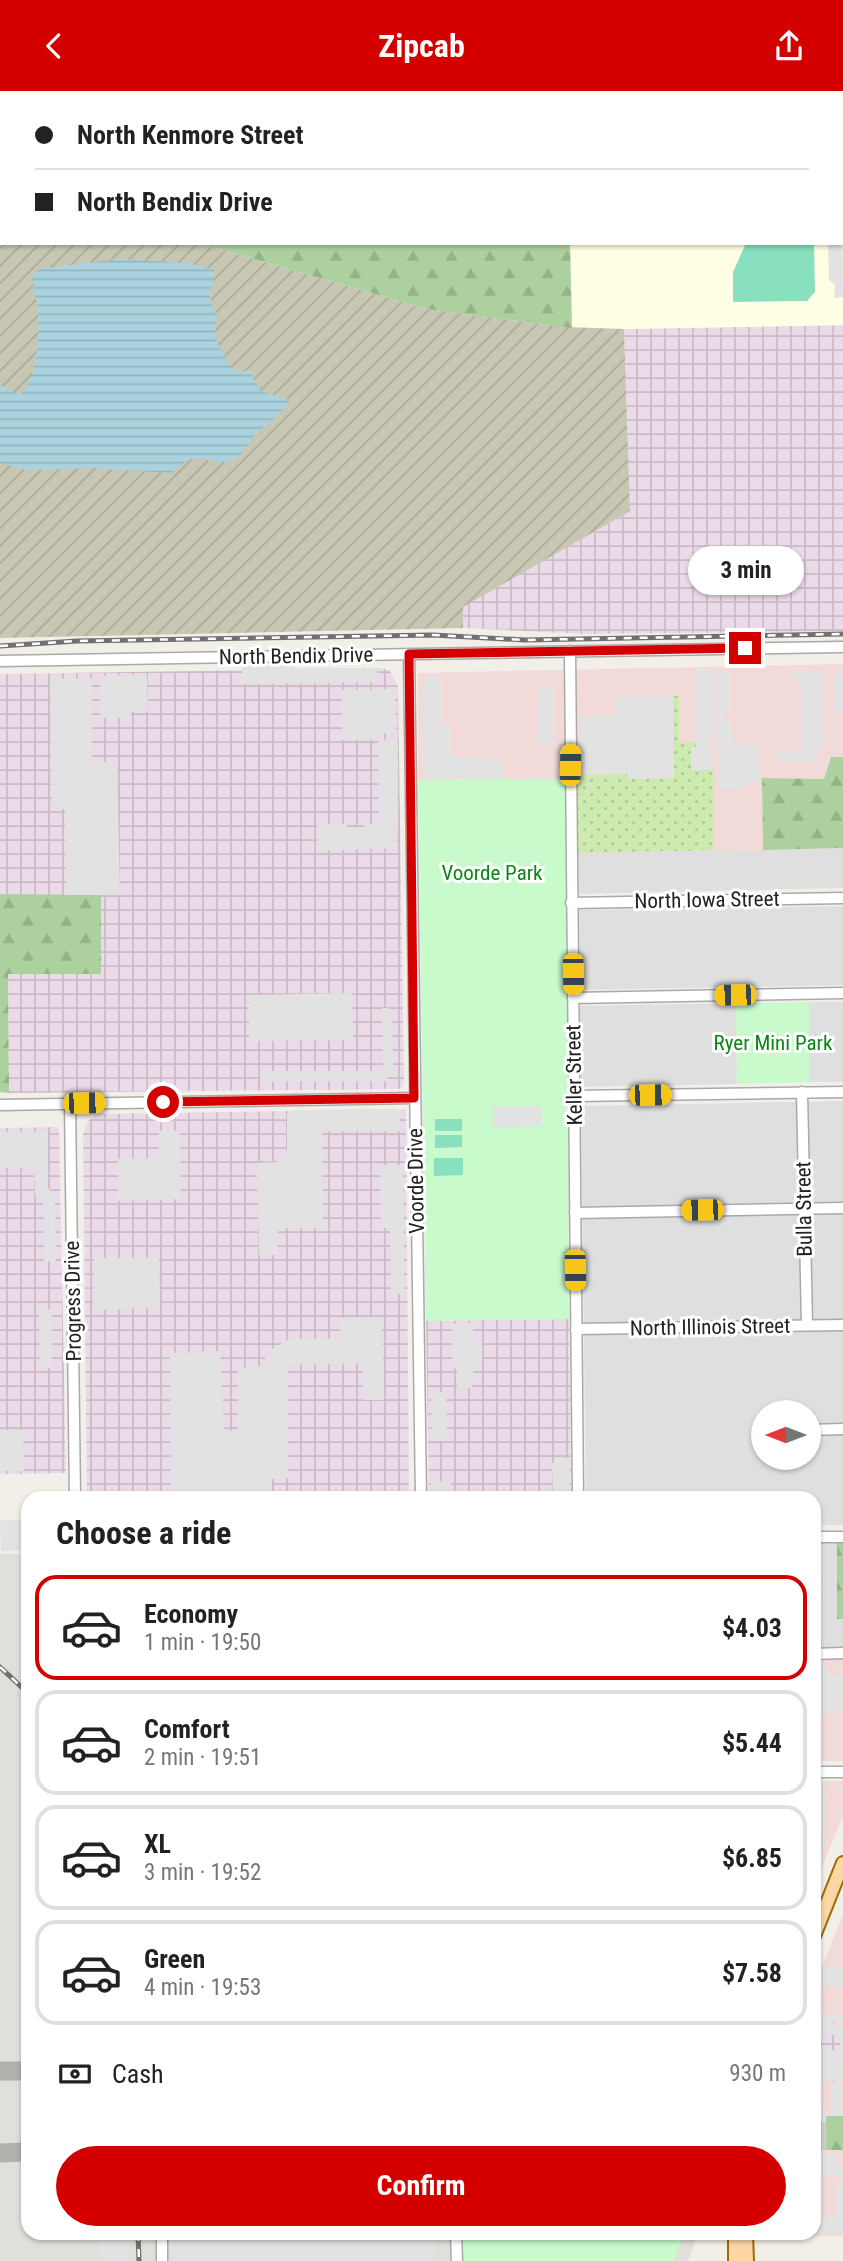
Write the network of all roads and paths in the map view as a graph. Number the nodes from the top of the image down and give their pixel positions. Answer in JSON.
{"nodes":[{"id":1,"x":843,"y":647,"type":"edge"},
{"id":2,"x":570,"y":651,"type":"junction"},
{"id":3,"x":409,"y":654,"type":"junction"},
{"id":4,"x":0,"y":661,"type":"edge"},
{"id":5,"x":843,"y":898,"type":"edge"},
{"id":6,"x":571,"y":903,"type":"junction"},
{"id":7,"x":843,"y":993,"type":"edge"},
{"id":8,"x":573,"y":998,"type":"junction"},
{"id":9,"x":802,"y":1092,"type":"junction"},
{"id":10,"x":843,"y":1092,"type":"edge"},
{"id":11,"x":574,"y":1096,"type":"junction"},
{"id":12,"x":414,"y":1098,"type":"junction"},
{"id":13,"x":70,"y":1103,"type":"junction"},
{"id":14,"x":0,"y":1105,"type":"edge"},
{"id":15,"x":804,"y":1208,"type":"junction"},
{"id":16,"x":843,"y":1208,"type":"edge"},
{"id":17,"x":575,"y":1213,"type":"junction"},
{"id":18,"x":807,"y":1325,"type":"junction"},
{"id":19,"x":843,"y":1325,"type":"edge"},
{"id":20,"x":576,"y":1329,"type":"junction"},
{"id":21,"x":843,"y":1429,"type":"edge"},
{"id":22,"x":821,"y":1430,"type":"edge"},
{"id":23,"x":75,"y":1491,"type":"edge"},
{"id":24,"x":421,"y":1491,"type":"edge"},
{"id":25,"x":578,"y":1491,"type":"edge"},
{"id":26,"x":821,"y":1537,"type":"edge"},
{"id":27,"x":843,"y":1537,"type":"edge"},
{"id":28,"x":843,"y":1653,"type":"edge"},
{"id":29,"x":821,"y":1654,"type":"edge"},
{"id":30,"x":821,"y":1772,"type":"edge"},
{"id":31,"x":843,"y":1772,"type":"edge"},
{"id":32,"x":843,"y":1863,"type":"edge"},
{"id":33,"x":821,"y":1918,"type":"edge"},
{"id":34,"x":162,"y":2240,"type":"edge"},
{"id":35,"x":456,"y":2240,"type":"edge"},
{"id":36,"x":735,"y":2240,"type":"edge"},
{"id":37,"x":746,"y":2240,"type":"edge"},
{"id":38,"x":162,"y":2261,"type":"edge"},
{"id":39,"x":457,"y":2261,"type":"edge"},
{"id":40,"x":735,"y":2261,"type":"edge"},
{"id":41,"x":747,"y":2261,"type":"edge"}],
"edges":[{"from":1,"to":2,"type":"street","name":"North Bendix Drive"},
{"from":2,"to":3,"type":"street","name":"North Bendix Drive"},
{"from":2,"to":6,"type":"street","name":"Keller Street"},
{"from":3,"to":4,"type":"street","name":"North Bendix Drive"},
{"from":3,"to":12,"type":"street","name":"Voorde Drive"},
{"from":5,"to":6,"type":"street","name":"North Iowa Street"},
{"from":6,"to":8,"type":"street","name":"Keller Street"},
{"from":7,"to":8,"type":"street"},
{"from":8,"to":11,"type":"street","name":"Keller Street"},
{"from":9,"to":10,"type":"street"},
{"from":9,"to":11,"type":"street"},
{"from":9,"to":15,"type":"street","name":"Bulla Street"},
{"from":11,"to":17,"type":"street","name":"Keller Street"},
{"from":12,"to":13,"type":"street"},
{"from":12,"to":24,"type":"street","name":"Voorde Drive"},
{"from":13,"to":14,"type":"street"},
{"from":13,"to":23,"type":"street","name":"Progress Drive"},
{"from":15,"to":16,"type":"street"},
{"from":15,"to":17,"type":"street"},
{"from":15,"to":18,"type":"street","name":"Bulla Street"},
{"from":17,"to":20,"type":"street","name":"Keller Street"},
{"from":18,"to":19,"type":"street","name":"North Illinois Street"},
{"from":18,"to":20,"type":"street","name":"North Illinois Street"},
{"from":20,"to":25,"type":"street","name":"Keller Street"},
{"from":21,"to":22,"type":"street"},
{"from":26,"to":27,"type":"street"},
{"from":28,"to":29,"type":"street"},
{"from":30,"to":31,"type":"street"},
{"from":32,"to":33,"type":"main road"},
{"from":34,"to":38,"type":"street"},
{"from":35,"to":39,"type":"street"},
{"from":36,"to":40,"type":"main road"},
{"from":37,"to":41,"type":"main road"}]}
